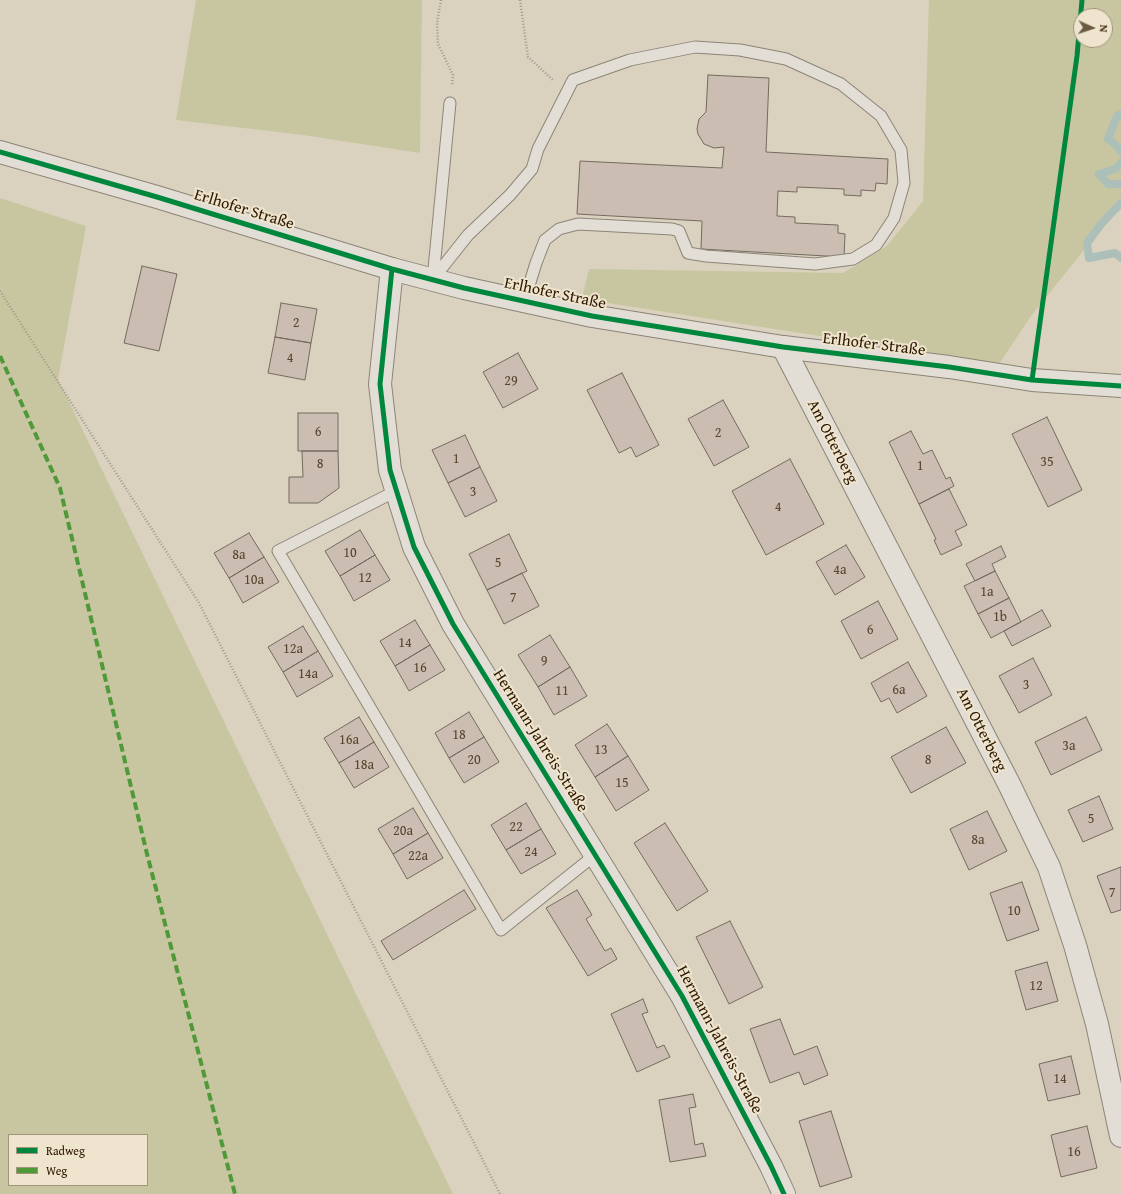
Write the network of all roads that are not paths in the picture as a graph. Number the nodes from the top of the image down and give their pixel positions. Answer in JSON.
{"nodes":[{"id":1,"x":450,"y":103,"type":"road end"},
{"id":2,"x":0,"y":152,"type":"edge"},
{"id":3,"x":392,"y":270,"type":"junction"},
{"id":4,"x":433,"y":280,"type":"junction"},
{"id":5,"x":524,"y":302,"type":"junction"},
{"id":6,"x":783,"y":347,"type":"junction"},
{"id":7,"x":1121,"y":386,"type":"edge"},
{"id":8,"x":396,"y":492,"type":"junction"},
{"id":9,"x":595,"y":855,"type":"junction"},
{"id":10,"x":1121,"y":1136,"type":"edge"},
{"id":11,"x":784,"y":1194,"type":"edge"}],
"edges":[{"from":1,"to":4,"type":"lane"},
{"from":2,"to":3,"type":"street","name":"Erlhofer Straße"},
{"from":3,"to":4,"type":"street","name":"Erlhofer Straße"},
{"from":3,"to":8,"type":"street","name":"Hermann-Jahreis-Straße"},
{"from":4,"to":5,"type":"street","name":"Erlhofer Straße"},
{"from":4,"to":5,"type":"lane"},
{"from":5,"to":6,"type":"street","name":"Erlhofer Straße"},
{"from":6,"to":7,"type":"street","name":"Erlhofer Straße"},
{"from":6,"to":10,"type":"street","name":"Am Otterberg"},
{"from":8,"to":9,"type":"street","name":"Hermann-Jahreis-Straße"},
{"from":8,"to":9,"type":"lane"},
{"from":9,"to":11,"type":"street","name":"Hermann-Jahreis-Straße"}]}
